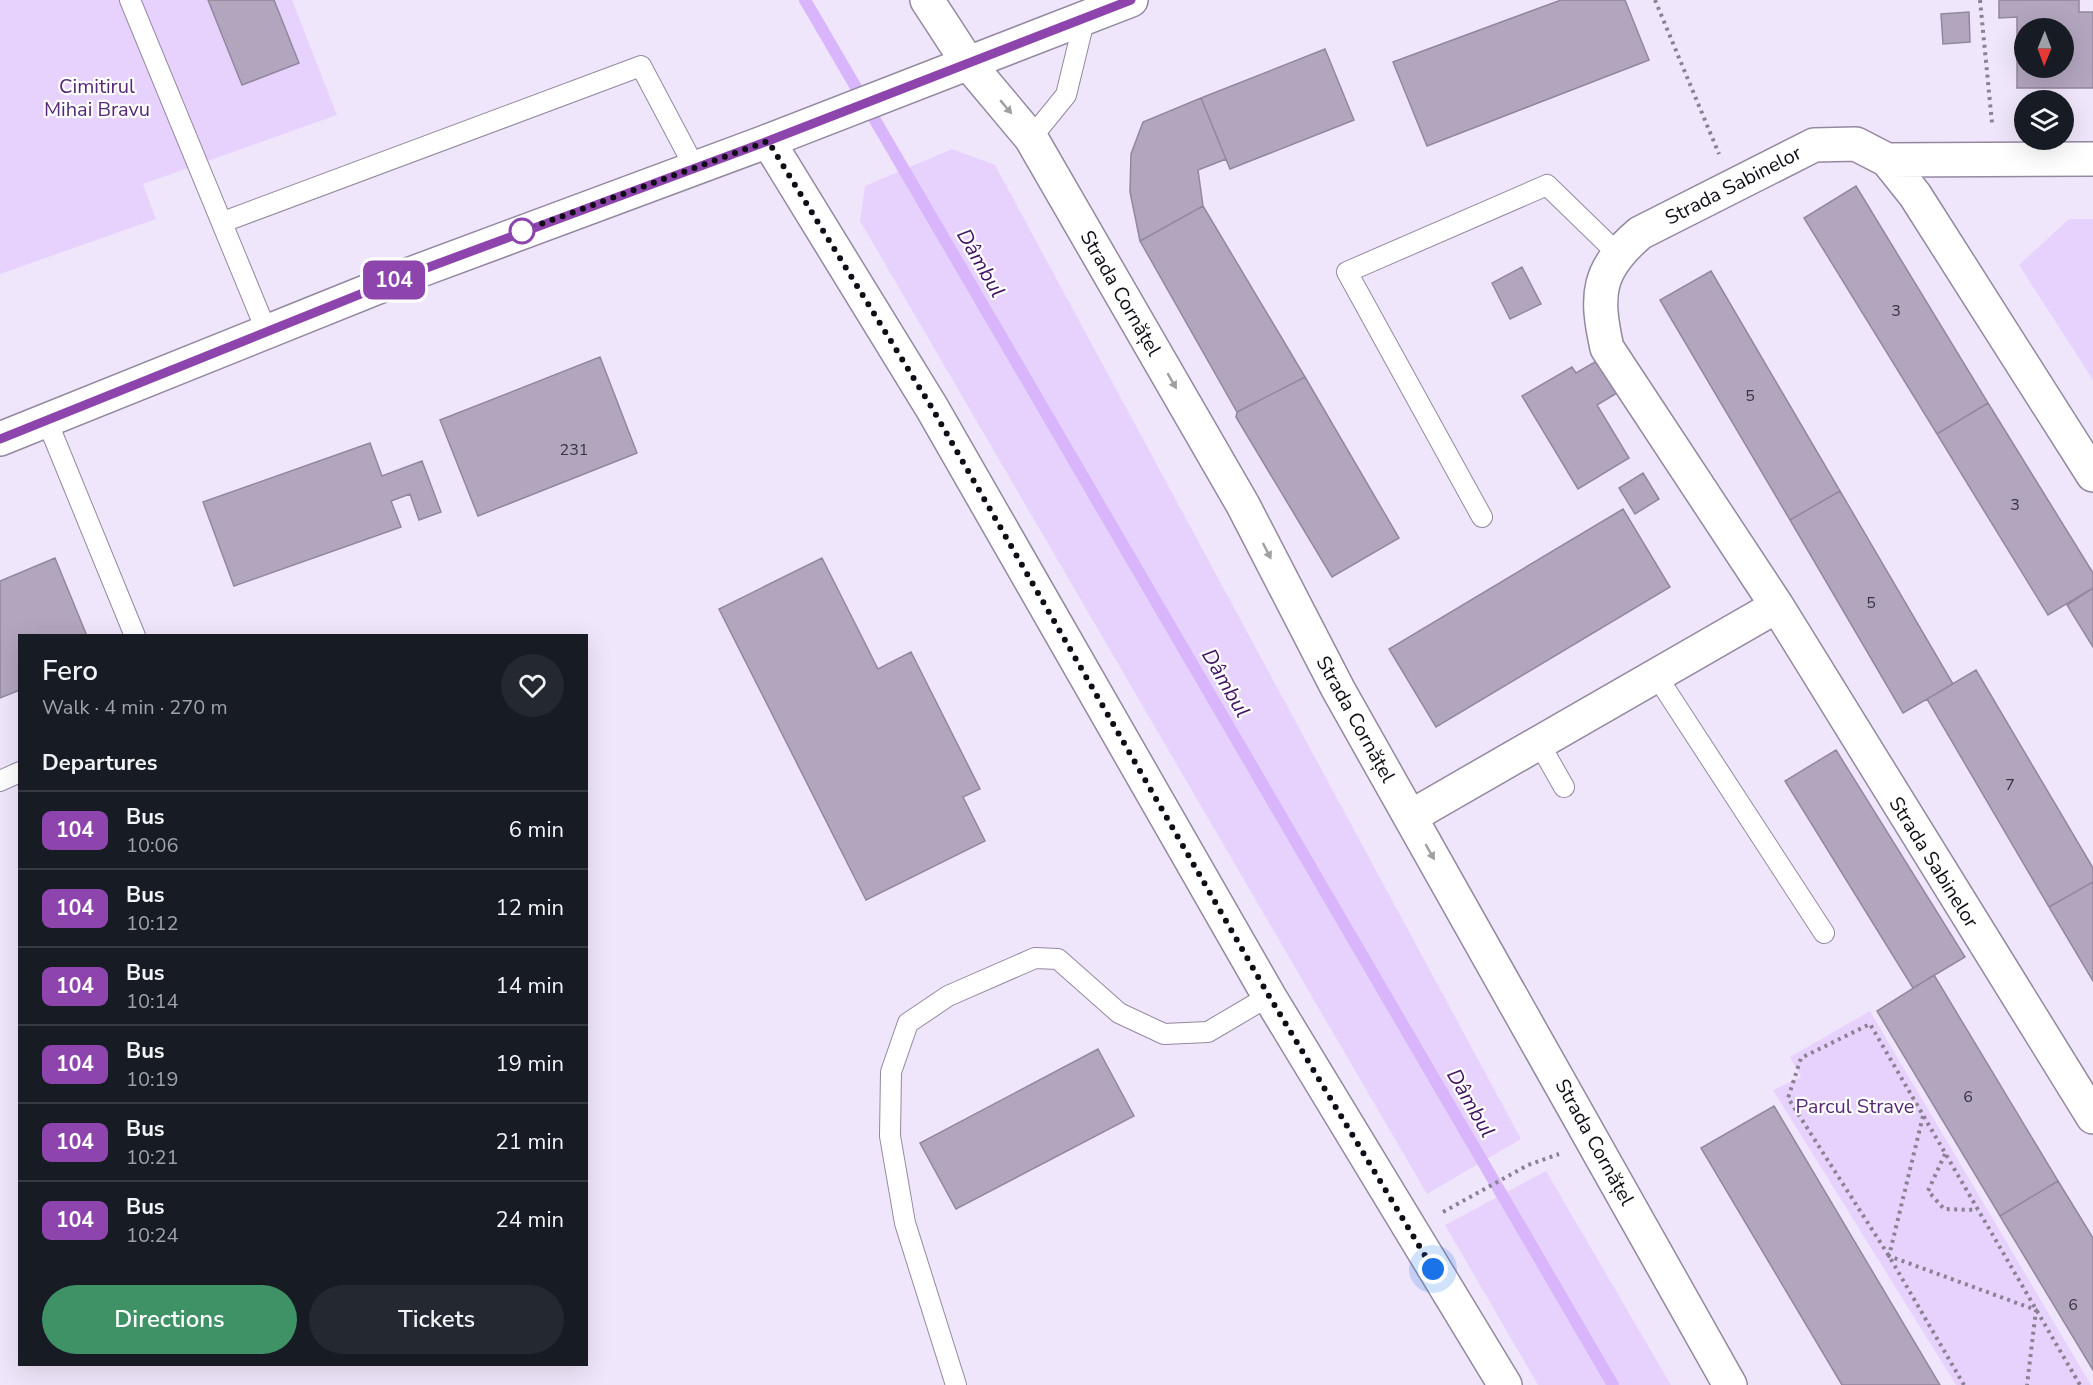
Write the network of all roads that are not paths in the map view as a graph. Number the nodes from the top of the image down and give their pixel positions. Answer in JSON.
{"nodes":[{"id":1,"x":130,"y":0,"type":"edge"},
{"id":2,"x":927,"y":0,"type":"edge"},
{"id":3,"x":1131,"y":0,"type":"edge"},
{"id":4,"x":1085,"y":17,"type":"junction"},
{"id":5,"x":968,"y":63,"type":"junction"},
{"id":6,"x":1031,"y":138,"type":"junction"},
{"id":7,"x":768,"y":141,"type":"junction"},
{"id":8,"x":2093,"y":159,"type":"edge"},
{"id":9,"x":1887,"y":160,"type":"junction"},
{"id":10,"x":695,"y":168,"type":"junction"},
{"id":11,"x":223,"y":222,"type":"junction"},
{"id":12,"x":1617,"y":253,"type":"junction"},
{"id":13,"x":266,"y":330,"type":"junction"},
{"id":14,"x":47,"y":421,"type":"junction"},
{"id":15,"x":0,"y":439,"type":"edge"},
{"id":16,"x":2093,"y":476,"type":"edge"},
{"id":17,"x":1482,"y":517,"type":"dead end"},
{"id":18,"x":1777,"y":606,"type":"junction"},
{"id":19,"x":134,"y":634,"type":"edge"},
{"id":20,"x":1656,"y":675,"type":"junction"},
{"id":21,"x":1539,"y":743,"type":"junction"},
{"id":22,"x":18,"y":773,"type":"edge"},
{"id":23,"x":0,"y":781,"type":"edge"},
{"id":24,"x":1564,"y":787,"type":"dead end"},
{"id":25,"x":1410,"y":817,"type":"junction"},
{"id":26,"x":1824,"y":933,"type":"dead end"},
{"id":27,"x":1269,"y":996,"type":"junction"},
{"id":28,"x":2093,"y":1118,"type":"edge"},
{"id":29,"x":956,"y":1385,"type":"edge"},
{"id":30,"x":1505,"y":1385,"type":"edge"},
{"id":31,"x":1730,"y":1385,"type":"edge"}],
"edges":[{"from":1,"to":11,"type":"lane"},
{"from":2,"to":5,"type":"street","name":"Strada Cornățel"},
{"from":3,"to":4,"type":"street"},
{"from":4,"to":5,"type":"street"},
{"from":4,"to":6,"type":"lane"},
{"from":5,"to":6,"type":"street","name":"Strada Cornățel","one_way":true},
{"from":5,"to":7,"type":"street"},
{"from":6,"to":25,"type":"street","name":"Strada Cornățel","one_way":true},
{"from":7,"to":10,"type":"street"},
{"from":7,"to":27,"type":"street"},
{"from":8,"to":9,"type":"street"},
{"from":9,"to":12,"type":"street","name":"Strada Sabinelor"},
{"from":9,"to":16,"type":"street","name":"Strada Sabinelor"},
{"from":10,"to":11,"type":"lane"},
{"from":10,"to":13,"type":"street"},
{"from":11,"to":13,"type":"lane"},
{"from":12,"to":17,"type":"lane"},
{"from":12,"to":18,"type":"street","name":"Strada Sabinelor"},
{"from":13,"to":14,"type":"street"},
{"from":14,"to":15,"type":"street"},
{"from":14,"to":19,"type":"lane"},
{"from":18,"to":20,"type":"street"},
{"from":18,"to":28,"type":"street","name":"Strada Sabinelor"},
{"from":20,"to":21,"type":"street"},
{"from":20,"to":26,"type":"lane"},
{"from":21,"to":24,"type":"lane"},
{"from":21,"to":25,"type":"street"},
{"from":22,"to":23,"type":"lane"},
{"from":25,"to":31,"type":"street","name":"Strada Cornățel","one_way":true},
{"from":27,"to":29,"type":"lane"},
{"from":27,"to":30,"type":"street"}]}
